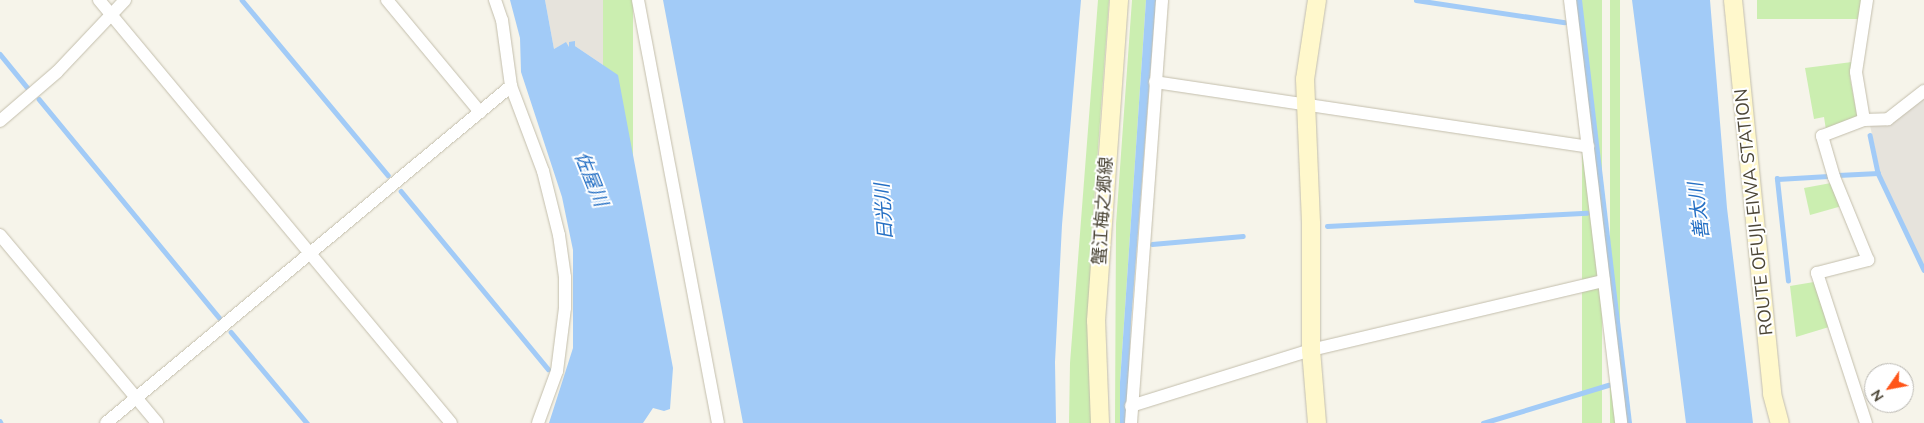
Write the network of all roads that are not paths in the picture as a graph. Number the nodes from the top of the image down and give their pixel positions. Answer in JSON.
{"nodes":[{"id":1,"x":99,"y":0,"type":"edge"},
{"id":2,"x":125,"y":0,"type":"edge"},
{"id":3,"x":387,"y":0,"type":"edge"},
{"id":4,"x":495,"y":0,"type":"edge"},
{"id":5,"x":638,"y":0,"type":"edge"},
{"id":6,"x":1119,"y":0,"type":"edge"},
{"id":7,"x":1162,"y":0,"type":"edge"},
{"id":8,"x":1317,"y":0,"type":"edge"},
{"id":9,"x":1570,"y":0,"type":"edge"},
{"id":10,"x":1733,"y":0,"type":"edge"},
{"id":11,"x":1867,"y":0,"type":"edge"},
{"id":12,"x":111,"y":14,"type":"junction"},
{"id":13,"x":1155,"y":82,"type":"junction"},
{"id":14,"x":511,"y":86,"type":"junction"},
{"id":15,"x":1924,"y":91,"type":"edge"},
{"id":16,"x":1306,"y":105,"type":"junction"},
{"id":17,"x":480,"y":112,"type":"junction"},
{"id":18,"x":0,"y":120,"type":"edge"},
{"id":19,"x":1864,"y":120,"type":"junction"},
{"id":20,"x":1588,"y":147,"type":"junction"},
{"id":21,"x":0,"y":235,"type":"edge"},
{"id":22,"x":310,"y":253,"type":"junction"},
{"id":23,"x":1604,"y":281,"type":"junction"},
{"id":24,"x":1311,"y":350,"type":"junction"},
{"id":25,"x":136,"y":398,"type":"junction"},
{"id":26,"x":1131,"y":406,"type":"junction"},
{"id":27,"x":106,"y":423,"type":"edge"},
{"id":28,"x":157,"y":423,"type":"edge"},
{"id":29,"x":451,"y":423,"type":"edge"},
{"id":30,"x":538,"y":423,"type":"edge"},
{"id":31,"x":718,"y":423,"type":"edge"},
{"id":32,"x":1100,"y":423,"type":"edge"},
{"id":33,"x":1131,"y":423,"type":"edge"},
{"id":34,"x":1317,"y":423,"type":"edge"},
{"id":35,"x":1621,"y":423,"type":"edge"},
{"id":36,"x":1780,"y":423,"type":"edge"},
{"id":37,"x":1866,"y":423,"type":"edge"}],
"edges":[{"from":1,"to":12,"type":"street"},
{"from":2,"to":12,"type":"street"},
{"from":3,"to":17,"type":"street"},
{"from":4,"to":14,"type":"street"},
{"from":5,"to":31,"type":"street"},
{"from":6,"to":32,"type":"main road","name":"蟹江梅之郷線"},
{"from":7,"to":13,"type":"street"},
{"from":8,"to":16,"type":"main road"},
{"from":9,"to":20,"type":"street"},
{"from":10,"to":36,"type":"main road","name":"ROUTE OFUJI-EIWA STATION"},
{"from":11,"to":19,"type":"street"},
{"from":12,"to":18,"type":"street"},
{"from":12,"to":22,"type":"street"},
{"from":13,"to":16,"type":"street"},
{"from":13,"to":26,"type":"street"},
{"from":14,"to":17,"type":"street"},
{"from":14,"to":30,"type":"street"},
{"from":15,"to":19,"type":"street"},
{"from":16,"to":20,"type":"street"},
{"from":16,"to":24,"type":"main road"},
{"from":17,"to":22,"type":"street"},
{"from":19,"to":37,"type":"street"},
{"from":20,"to":23,"type":"street"},
{"from":21,"to":25,"type":"street"},
{"from":22,"to":25,"type":"street"},
{"from":22,"to":29,"type":"street"},
{"from":23,"to":24,"type":"street"},
{"from":23,"to":35,"type":"street"},
{"from":24,"to":26,"type":"street"},
{"from":24,"to":34,"type":"main road"},
{"from":25,"to":27,"type":"street"},
{"from":25,"to":28,"type":"street"},
{"from":26,"to":33,"type":"street"}]}
